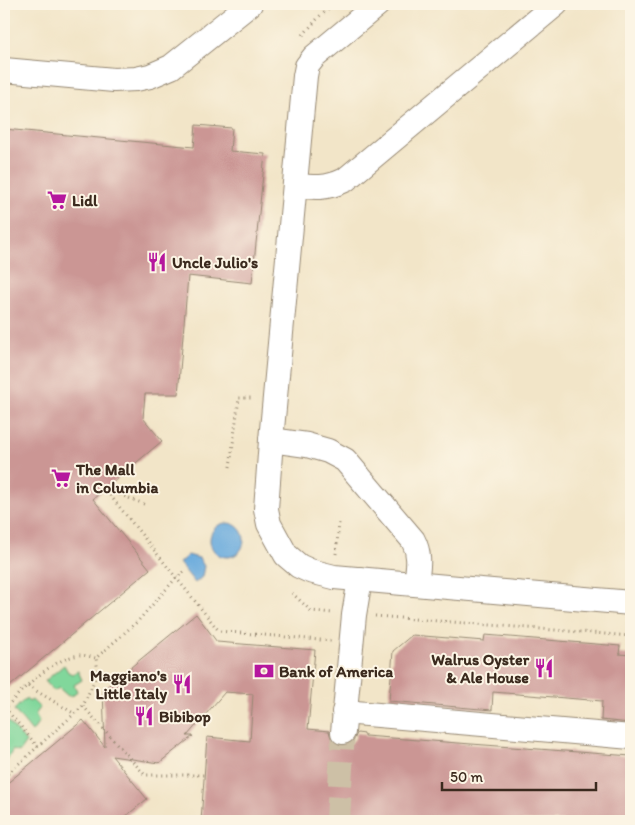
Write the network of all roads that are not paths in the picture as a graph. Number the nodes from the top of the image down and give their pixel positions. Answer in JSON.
{"nodes":[{"id":1,"x":250,"y":4,"type":"edge"},
{"id":2,"x":378,"y":4,"type":"edge"},
{"id":3,"x":556,"y":4,"type":"edge"},
{"id":4,"x":4,"y":70,"type":"edge"},
{"id":5,"x":295,"y":185,"type":"junction"},
{"id":6,"x":271,"y":440,"type":"junction"},
{"id":7,"x":360,"y":579,"type":"junction"},
{"id":8,"x":416,"y":584,"type":"junction"},
{"id":9,"x":631,"y":603,"type":"edge"},
{"id":10,"x":631,"y":736,"type":"edge"}],
"edges":[{"from":1,"to":4,"type":"lane"},
{"from":2,"to":5,"type":"lane"},
{"from":3,"to":5,"type":"lane"},
{"from":5,"to":6,"type":"lane"},
{"from":6,"to":7,"type":"lane"},
{"from":6,"to":8,"type":"lane"},
{"from":7,"to":8,"type":"lane"},
{"from":7,"to":10,"type":"lane"},
{"from":8,"to":9,"type":"lane"}]}
